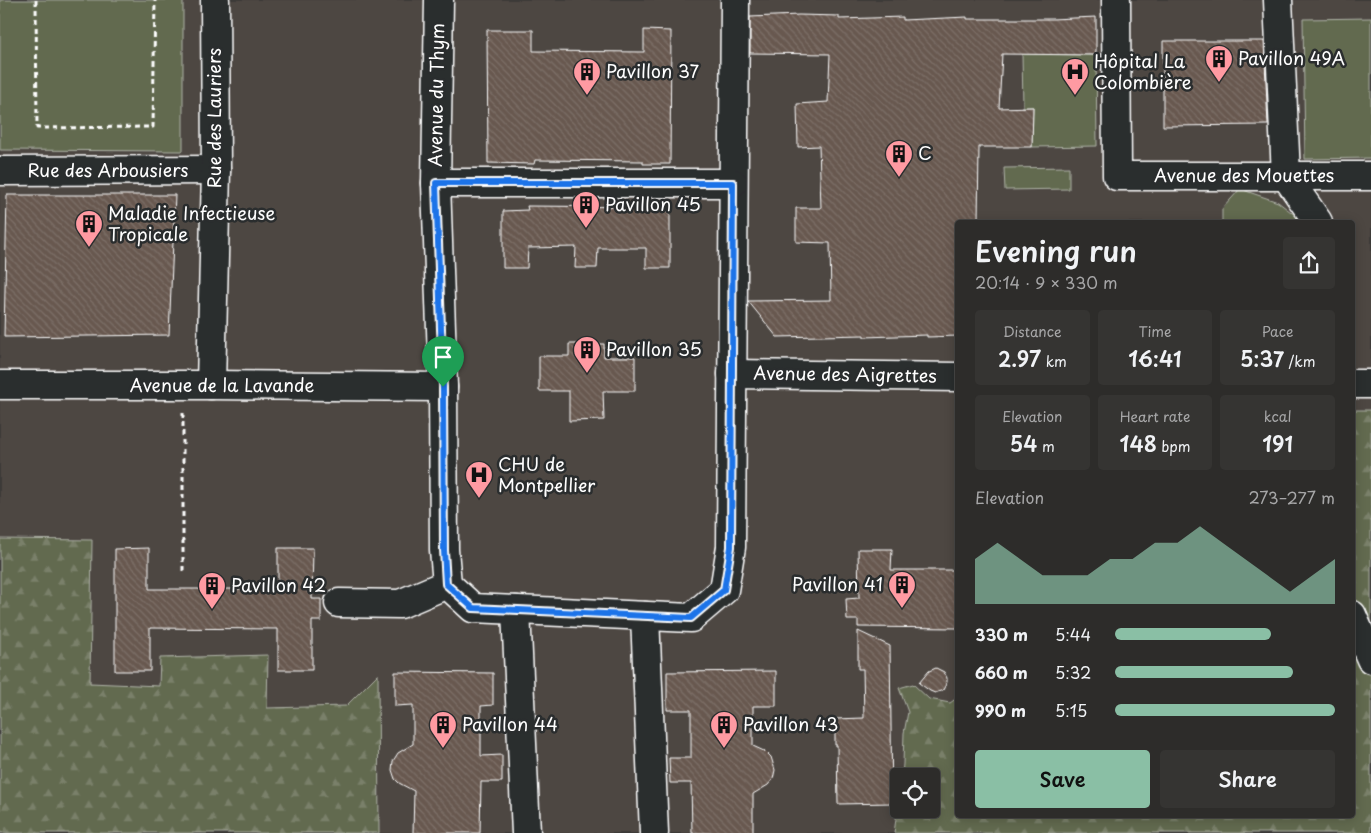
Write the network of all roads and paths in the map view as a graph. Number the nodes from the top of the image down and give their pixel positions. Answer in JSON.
{"nodes":[{"id":1,"x":36,"y":0,"type":"edge"},
{"id":2,"x":155,"y":0,"type":"edge"},
{"id":3,"x":215,"y":0,"type":"edge"},
{"id":4,"x":439,"y":0,"type":"edge"},
{"id":5,"x":735,"y":0,"type":"edge"},
{"id":6,"x":1116,"y":0,"type":"edge"},
{"id":7,"x":1278,"y":0,"type":"edge"},
{"id":8,"x":216,"y":170,"type":"junction"},
{"id":9,"x":0,"y":172,"type":"edge"},
{"id":10,"x":1286,"y":176,"type":"junction"},
{"id":11,"x":1371,"y":176,"type":"edge"},
{"id":12,"x":436,"y":183,"type":"junction"},
{"id":13,"x":733,"y":183,"type":"junction"},
{"id":14,"x":1317,"y":220,"type":"edge"},
{"id":15,"x":732,"y":374,"type":"junction"},
{"id":16,"x":955,"y":377,"type":"edge"},
{"id":17,"x":1355,"y":384,"type":"edge"},
{"id":18,"x":1371,"y":384,"type":"edge"},
{"id":19,"x":0,"y":385,"type":"edge"},
{"id":20,"x":183,"y":385,"type":"junction"},
{"id":21,"x":211,"y":385,"type":"junction"},
{"id":22,"x":443,"y":387,"type":"junction"},
{"id":23,"x":183,"y":571,"type":"dead end"},
{"id":24,"x":446,"y":584,"type":"junction"},
{"id":25,"x":339,"y":603,"type":"dead end"},
{"id":26,"x":516,"y":610,"type":"junction"},
{"id":27,"x":645,"y":616,"type":"junction"},
{"id":28,"x":1355,"y":622,"type":"edge"},
{"id":29,"x":1371,"y":659,"type":"edge"},
{"id":30,"x":526,"y":833,"type":"edge"},
{"id":31,"x":654,"y":833,"type":"edge"}],
"edges":[{"from":1,"to":2,"type":"path"},
{"from":3,"to":8,"type":"lane","name":"Rue des Lauriers"},
{"from":4,"to":12,"type":"lane","name":"Avenue du Thym"},
{"from":5,"to":13,"type":"lane"},
{"from":6,"to":10,"type":"lane","name":"Avenue des Mouettes"},
{"from":7,"to":10,"type":"lane"},
{"from":8,"to":9,"type":"lane","name":"Rue des Arbousiers"},
{"from":8,"to":21,"type":"lane","name":"Rue des Lauriers"},
{"from":10,"to":11,"type":"lane","name":"Avenue des Mouettes"},
{"from":10,"to":14,"type":"lane"},
{"from":12,"to":13,"type":"lane"},
{"from":12,"to":22,"type":"lane","name":"Avenue du Thym"},
{"from":13,"to":15,"type":"lane"},
{"from":15,"to":16,"type":"lane","name":"Avenue des Aigrettes"},
{"from":15,"to":27,"type":"lane"},
{"from":17,"to":18,"type":"lane"},
{"from":19,"to":20,"type":"lane","name":"Avenue de la Lavande"},
{"from":20,"to":21,"type":"lane","name":"Avenue de la Lavande"},
{"from":20,"to":23,"type":"path"},
{"from":21,"to":22,"type":"lane","name":"Avenue de la Lavande"},
{"from":22,"to":24,"type":"lane","name":"Avenue du Thym"},
{"from":24,"to":25,"type":"lane"},
{"from":24,"to":26,"type":"lane"},
{"from":26,"to":27,"type":"lane"},
{"from":26,"to":30,"type":"lane"},
{"from":27,"to":31,"type":"lane"},
{"from":28,"to":29,"type":"lane"}]}
